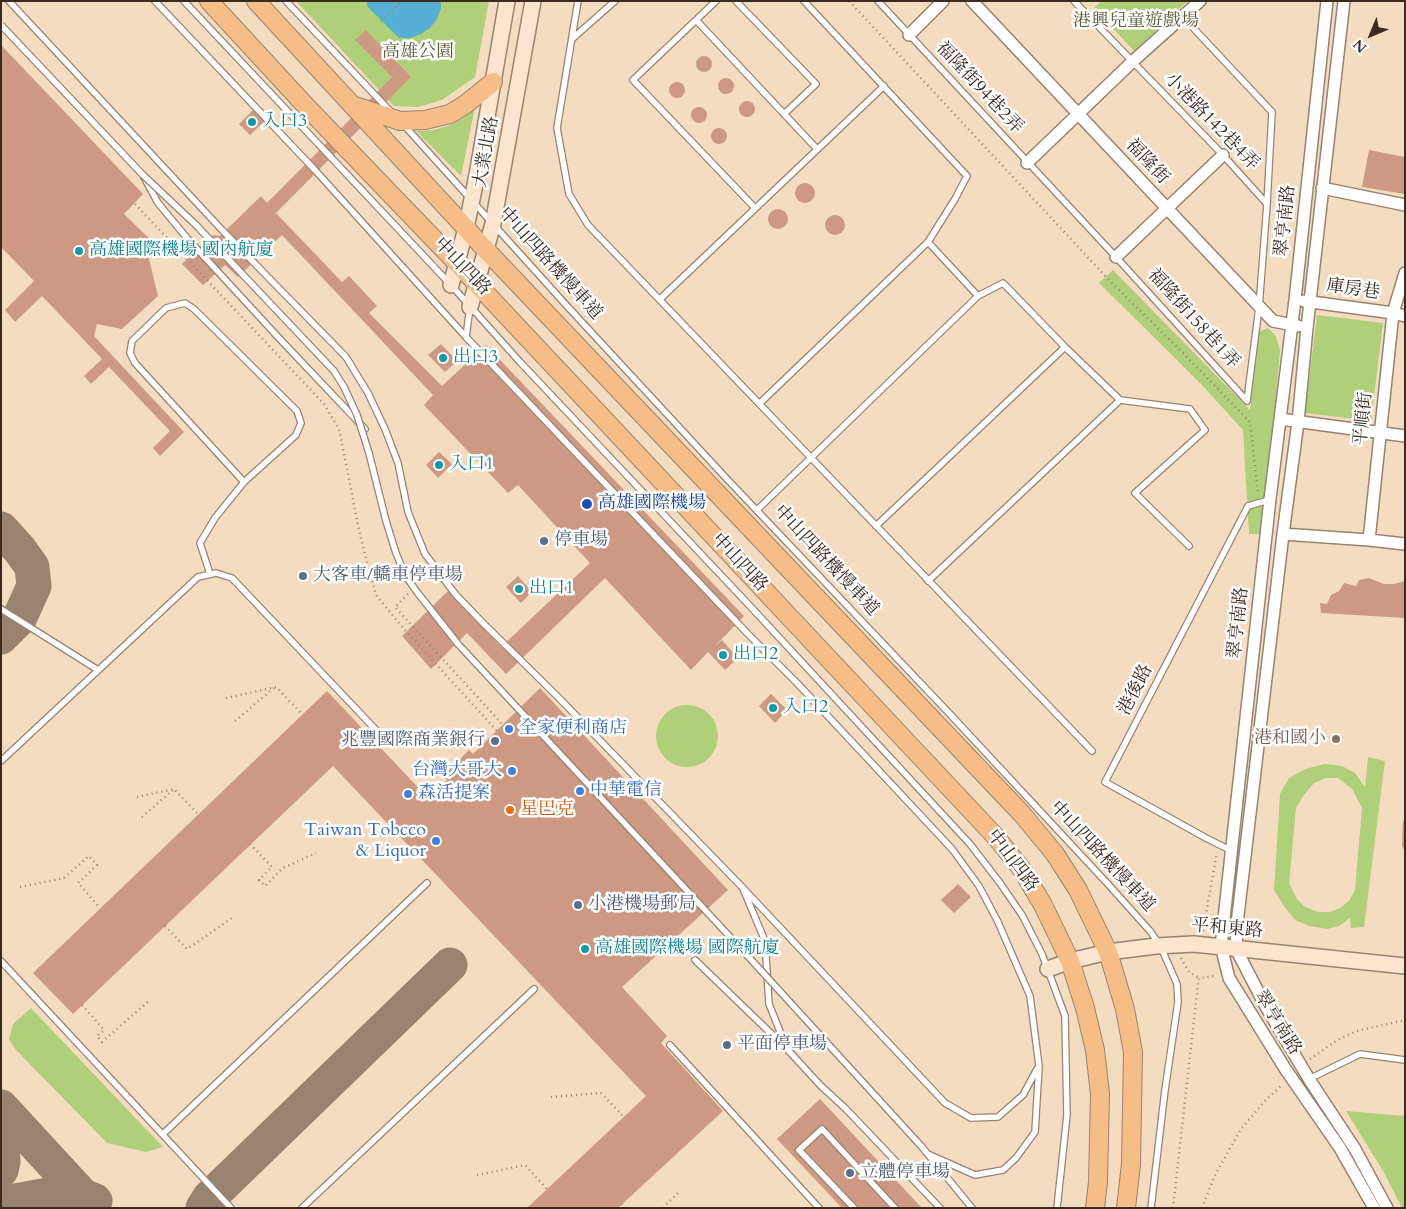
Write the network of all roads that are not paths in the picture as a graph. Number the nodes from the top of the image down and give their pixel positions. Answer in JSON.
{"nodes":[{"id":1,"x":9,"y":1,"type":"edge"},
{"id":2,"x":155,"y":1,"type":"edge"},
{"id":3,"x":184,"y":1,"type":"edge"},
{"id":4,"x":209,"y":1,"type":"edge"},
{"id":5,"x":256,"y":1,"type":"edge"},
{"id":6,"x":286,"y":1,"type":"edge"},
{"id":7,"x":507,"y":1,"type":"edge"},
{"id":8,"x":533,"y":1,"type":"edge"},
{"id":9,"x":578,"y":1,"type":"edge"},
{"id":10,"x":615,"y":1,"type":"edge"},
{"id":11,"x":716,"y":1,"type":"edge"},
{"id":12,"x":736,"y":1,"type":"edge"},
{"id":13,"x":804,"y":1,"type":"edge"},
{"id":14,"x":878,"y":1,"type":"edge"},
{"id":15,"x":943,"y":1,"type":"edge"},
{"id":16,"x":972,"y":1,"type":"edge"},
{"id":17,"x":1074,"y":1,"type":"edge"},
{"id":18,"x":1200,"y":1,"type":"edge"},
{"id":19,"x":1327,"y":1,"type":"edge"},
{"id":20,"x":1344,"y":1,"type":"edge"},
{"id":21,"x":1183,"y":17,"type":"junction"},
{"id":22,"x":696,"y":20,"type":"junction"},
{"id":23,"x":1,"y":25,"type":"edge"},
{"id":24,"x":909,"y":34,"type":"junction"},
{"id":25,"x":572,"y":39,"type":"junction"},
{"id":26,"x":1132,"y":62,"type":"junction"},
{"id":27,"x":493,"y":82,"type":"junction"},
{"id":28,"x":884,"y":86,"type":"junction"},
{"id":29,"x":353,"y":106,"type":"junction"},
{"id":30,"x":1078,"y":113,"type":"junction"},
{"id":31,"x":784,"y":114,"type":"junction"},
{"id":32,"x":400,"y":121,"type":"junction"},
{"id":33,"x":817,"y":149,"type":"junction"},
{"id":34,"x":1223,"y":155,"type":"junction"},
{"id":35,"x":1027,"y":163,"type":"junction"},
{"id":36,"x":143,"y":175,"type":"junction"},
{"id":37,"x":1322,"y":188,"type":"junction"},
{"id":38,"x":472,"y":200,"type":"junction"},
{"id":39,"x":1267,"y":204,"type":"junction"},
{"id":40,"x":1405,"y":205,"type":"edge"},
{"id":41,"x":755,"y":208,"type":"junction"},
{"id":42,"x":1167,"y":209,"type":"junction"},
{"id":43,"x":493,"y":224,"type":"junction"},
{"id":44,"x":466,"y":228,"type":"junction"},
{"id":45,"x":928,"y":242,"type":"junction"},
{"id":46,"x":486,"y":250,"type":"junction"},
{"id":47,"x":1116,"y":257,"type":"junction"},
{"id":48,"x":457,"y":262,"type":"junction"},
{"id":49,"x":1405,"y":273,"type":"edge"},
{"id":50,"x":478,"y":284,"type":"junction"},
{"id":51,"x":451,"y":285,"type":"junction"},
{"id":52,"x":978,"y":296,"type":"junction"},
{"id":53,"x":660,"y":299,"type":"junction"},
{"id":54,"x":1295,"y":300,"type":"junction"},
{"id":55,"x":1310,"y":302,"type":"junction"},
{"id":56,"x":470,"y":307,"type":"junction"},
{"id":57,"x":1259,"y":307,"type":"junction"},
{"id":58,"x":1393,"y":313,"type":"junction"},
{"id":59,"x":1405,"y":316,"type":"edge"},
{"id":60,"x":1292,"y":325,"type":"junction"},
{"id":61,"x":1307,"y":328,"type":"junction"},
{"id":62,"x":466,"y":337,"type":"junction"},
{"id":63,"x":1065,"y":347,"type":"junction"},
{"id":64,"x":1120,"y":400,"type":"junction"},
{"id":65,"x":760,"y":403,"type":"junction"},
{"id":66,"x":1280,"y":419,"type":"junction"},
{"id":67,"x":1298,"y":422,"type":"junction"},
{"id":68,"x":365,"y":429,"type":"dead end"},
{"id":69,"x":1380,"y":432,"type":"junction"},
{"id":70,"x":1405,"y":436,"type":"edge"},
{"id":71,"x":812,"y":458,"type":"junction"},
{"id":72,"x":244,"y":482,"type":"junction"},
{"id":73,"x":1265,"y":501,"type":"junction"},
{"id":74,"x":757,"y":510,"type":"junction"},
{"id":75,"x":876,"y":526,"type":"junction"},
{"id":76,"x":1283,"y":534,"type":"junction"},
{"id":77,"x":1369,"y":540,"type":"junction"},
{"id":78,"x":1405,"y":544,"type":"edge"},
{"id":79,"x":1189,"y":546,"type":"dead end"},
{"id":80,"x":210,"y":574,"type":"junction"},
{"id":81,"x":928,"y":581,"type":"junction"},
{"id":82,"x":1,"y":609,"type":"edge"},
{"id":83,"x":98,"y":670,"type":"junction"},
{"id":84,"x":376,"y":730,"type":"dead end"},
{"id":85,"x":1092,"y":752,"type":"dead end"},
{"id":86,"x":1,"y":761,"type":"edge"},
{"id":87,"x":1230,"y":850,"type":"junction"},
{"id":88,"x":427,"y":883,"type":"dead end"},
{"id":89,"x":742,"y":886,"type":"junction"},
{"id":90,"x":1160,"y":945,"type":"junction"},
{"id":91,"x":1221,"y":946,"type":"junction"},
{"id":92,"x":1236,"y":949,"type":"junction"},
{"id":93,"x":1108,"y":952,"type":"junction"},
{"id":94,"x":695,"y":960,"type":"dead end"},
{"id":95,"x":1,"y":961,"type":"edge"},
{"id":96,"x":1070,"y":961,"type":"junction"},
{"id":97,"x":1405,"y":966,"type":"edge"},
{"id":98,"x":1048,"y":969,"type":"junction"},
{"id":99,"x":534,"y":990,"type":"dead end"},
{"id":100,"x":670,"y":1045,"type":"dead end"},
{"id":101,"x":787,"y":1049,"type":"junction"},
{"id":102,"x":1405,"y":1060,"type":"edge"},
{"id":103,"x":1038,"y":1066,"type":"junction"},
{"id":104,"x":1309,"y":1079,"type":"junction"},
{"id":105,"x":163,"y":1134,"type":"junction"},
{"id":106,"x":930,"y":1155,"type":"junction"},
{"id":107,"x":231,"y":1208,"type":"edge"},
{"id":108,"x":302,"y":1208,"type":"edge"},
{"id":109,"x":819,"y":1208,"type":"edge"},
{"id":110,"x":854,"y":1208,"type":"edge"},
{"id":111,"x":896,"y":1208,"type":"edge"},
{"id":112,"x":940,"y":1208,"type":"edge"},
{"id":113,"x":972,"y":1208,"type":"edge"},
{"id":114,"x":1057,"y":1208,"type":"edge"},
{"id":115,"x":1095,"y":1208,"type":"edge"},
{"id":116,"x":1126,"y":1208,"type":"edge"},
{"id":117,"x":1151,"y":1208,"type":"edge"},
{"id":118,"x":1374,"y":1208,"type":"edge"},
{"id":119,"x":1387,"y":1208,"type":"edge"}],
"edges":[{"from":1,"to":89,"type":"lane"},
{"from":2,"to":62,"type":"lane"},
{"from":3,"to":51,"type":"lane"},
{"from":4,"to":48,"type":"main road","name":"中山四路"},
{"from":5,"to":29,"type":"main road","name":"中山四路"},
{"from":6,"to":32,"type":"lane","name":"中山四路機慢車道"},
{"from":7,"to":27,"type":"street","name":"大業北路"},
{"from":8,"to":43,"type":"street","name":"大業北路"},
{"from":9,"to":25,"type":"lane"},
{"from":10,"to":25,"type":"lane"},
{"from":11,"to":22,"type":"lane"},
{"from":12,"to":31,"type":"lane"},
{"from":13,"to":28,"type":"lane"},
{"from":14,"to":24,"type":"lane","name":"福隆街94巷2弄"},
{"from":15,"to":24,"type":"street"},
{"from":16,"to":30,"type":"street","name":"福隆街"},
{"from":17,"to":26,"type":"lane","name":"小港路142巷4弄"},
{"from":18,"to":21,"type":"street"},
{"from":19,"to":54,"type":"street","name":"翠亨南路"},
{"from":20,"to":37,"type":"street","name":"翠亨南路"},
{"from":21,"to":26,"type":"street"},
{"from":21,"to":39,"type":"lane"},
{"from":22,"to":31,"type":"lane"},
{"from":22,"to":41,"type":"lane"},
{"from":23,"to":36,"type":"lane","bridge":true},
{"from":24,"to":35,"type":"lane","name":"福隆街94巷2弄"},
{"from":25,"to":53,"type":"lane"},
{"from":26,"to":30,"type":"street"},
{"from":26,"to":34,"type":"lane","name":"小港路142巷4弄"},
{"from":27,"to":32,"type":"main road"},
{"from":27,"to":38,"type":"street","name":"大業北路"},
{"from":28,"to":33,"type":"lane"},
{"from":28,"to":45,"type":"lane"},
{"from":29,"to":32,"type":"main road"},
{"from":29,"to":44,"type":"main road","name":"中山四路"},
{"from":30,"to":35,"type":"street"},
{"from":30,"to":42,"type":"street","name":"福隆街"},
{"from":31,"to":33,"type":"lane"},
{"from":32,"to":38,"type":"lane","name":"中山四路機慢車道"},
{"from":33,"to":41,"type":"lane"},
{"from":34,"to":39,"type":"lane","name":"小港路142巷4弄"},
{"from":34,"to":42,"type":"street"},
{"from":35,"to":47,"type":"lane","name":"福隆街94巷2弄"},
{"from":36,"to":68,"type":"lane"},
{"from":36,"to":106,"type":"lane","bridge":true},
{"from":37,"to":40,"type":"street"},
{"from":37,"to":55,"type":"street","name":"翠亨南路"},
{"from":38,"to":43,"type":"lane","name":"中山四路機慢車道"},
{"from":38,"to":44,"type":"street","name":"大業北路"},
{"from":39,"to":57,"type":"lane"},
{"from":41,"to":53,"type":"lane"},
{"from":42,"to":47,"type":"street"},
{"from":42,"to":57,"type":"street","name":"福隆街"},
{"from":43,"to":46,"type":"street","name":"大業北路"},
{"from":43,"to":74,"type":"lane","name":"中山四路機慢車道"},
{"from":44,"to":46,"type":"main road","name":"中山四路"},
{"from":44,"to":48,"type":"street","name":"大業北路"},
{"from":45,"to":52,"type":"lane"},
{"from":45,"to":65,"type":"lane"},
{"from":46,"to":50,"type":"street","name":"大業北路"},
{"from":46,"to":93,"type":"main road","name":"中山四路"},
{"from":47,"to":57,"type":"lane","name":"福隆街158巷1弄"},
{"from":48,"to":50,"type":"main road","name":"中山四路"},
{"from":48,"to":51,"type":"street","name":"大業北路"},
{"from":49,"to":58,"type":"street","name":"庫房巷"},
{"from":50,"to":56,"type":"street","name":"大業北路"},
{"from":50,"to":96,"type":"main road","name":"中山四路"},
{"from":51,"to":56,"type":"lane"},
{"from":52,"to":63,"type":"lane"},
{"from":52,"to":71,"type":"lane"},
{"from":53,"to":65,"type":"lane"},
{"from":54,"to":55,"type":"street","name":"庫房巷"},
{"from":54,"to":60,"type":"street","name":"翠亨南路"},
{"from":55,"to":58,"type":"street","name":"庫房巷"},
{"from":55,"to":61,"type":"street","name":"翠亨南路"},
{"from":56,"to":62,"type":"lane"},
{"from":56,"to":98,"type":"lane"},
{"from":57,"to":60,"type":"street","name":"福隆街"},
{"from":58,"to":59,"type":"street"},
{"from":58,"to":69,"type":"street","name":"平順街"},
{"from":60,"to":61,"type":"street","name":"福隆街"},
{"from":60,"to":66,"type":"street","name":"翠亨南路"},
{"from":61,"to":67,"type":"street","name":"翠亨南路"},
{"from":62,"to":103,"type":"lane"},
{"from":63,"to":64,"type":"lane"},
{"from":63,"to":75,"type":"lane"},
{"from":64,"to":79,"type":"lane"},
{"from":64,"to":81,"type":"lane"},
{"from":65,"to":71,"type":"lane"},
{"from":66,"to":67,"type":"street"},
{"from":66,"to":73,"type":"street","name":"翠亨南路"},
{"from":67,"to":69,"type":"street"},
{"from":67,"to":76,"type":"street","name":"翠亨南路"},
{"from":69,"to":70,"type":"street"},
{"from":69,"to":77,"type":"street","name":"平順街"},
{"from":71,"to":74,"type":"lane"},
{"from":71,"to":75,"type":"lane"},
{"from":72,"to":72,"type":"lane"},
{"from":72,"to":80,"type":"lane"},
{"from":73,"to":87,"type":"street","name":"翠亨南路"},
{"from":73,"to":87,"type":"lane","name":"港後路"},
{"from":74,"to":90,"type":"lane","name":"中山四路機慢車道"},
{"from":75,"to":81,"type":"lane"},
{"from":76,"to":77,"type":"street"},
{"from":76,"to":92,"type":"street","name":"翠亨南路"},
{"from":77,"to":78,"type":"street"},
{"from":80,"to":83,"type":"lane"},
{"from":80,"to":84,"type":"lane"},
{"from":81,"to":85,"type":"lane"},
{"from":82,"to":83,"type":"lane"},
{"from":83,"to":86,"type":"lane"},
{"from":87,"to":91,"type":"street","name":"翠亨南路"},
{"from":88,"to":105,"type":"lane"},
{"from":89,"to":101,"type":"lane"},
{"from":89,"to":103,"type":"lane"},
{"from":90,"to":91,"type":"street","name":"平和東路"},
{"from":90,"to":93,"type":"street","name":"平和東路"},
{"from":90,"to":117,"type":"lane","name":"中山四路機慢車道"},
{"from":91,"to":92,"type":"street","name":"平和東路"},
{"from":91,"to":118,"type":"street","name":"翠亨南路"},
{"from":92,"to":97,"type":"street","name":"平和東路"},
{"from":92,"to":104,"type":"street","name":"翠亨南路"},
{"from":93,"to":96,"type":"street","name":"平和東路"},
{"from":93,"to":116,"type":"main road","name":"中山四路"},
{"from":94,"to":101,"type":"lane"},
{"from":95,"to":105,"type":"lane"},
{"from":96,"to":98,"type":"street","name":"平和東路"},
{"from":96,"to":115,"type":"main road","name":"中山四路"},
{"from":98,"to":114,"type":"lane"},
{"from":99,"to":108,"type":"lane"},
{"from":100,"to":109,"type":"lane"},
{"from":101,"to":112,"type":"lane"},
{"from":102,"to":104,"type":"lane"},
{"from":103,"to":106,"type":"lane"},
{"from":104,"to":119,"type":"street","name":"翠亨南路"},
{"from":105,"to":107,"type":"lane"},
{"from":106,"to":113,"type":"lane"},
{"from":110,"to":111,"type":"lane"}]}
